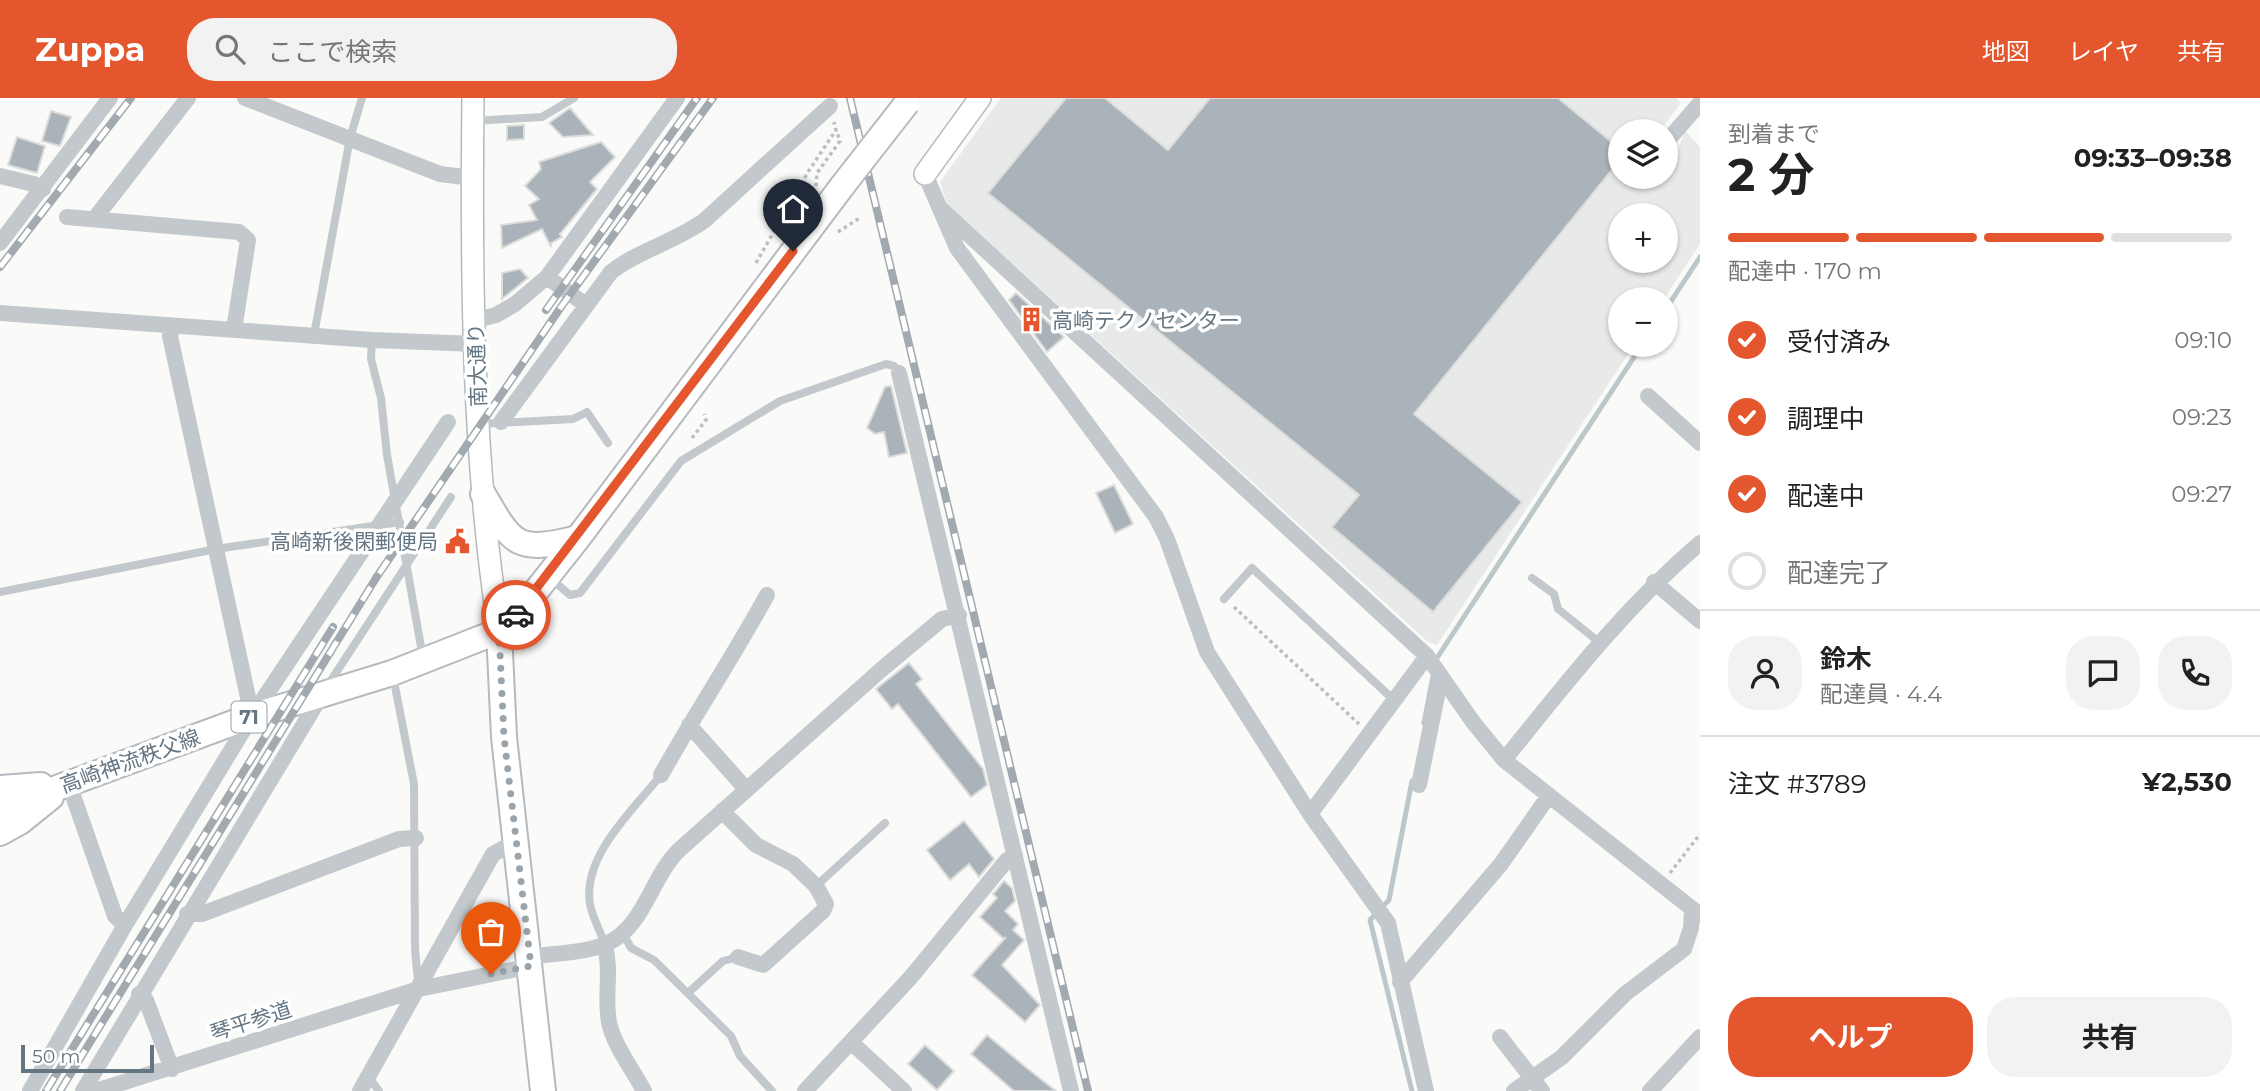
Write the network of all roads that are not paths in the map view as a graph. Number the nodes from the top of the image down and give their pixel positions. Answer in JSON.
{"nodes":[{"id":1,"x":110,"y":98,"type":"edge"},
{"id":2,"x":188,"y":98,"type":"edge"},
{"id":3,"x":245,"y":98,"type":"edge"},
{"id":4,"x":362,"y":98,"type":"edge"},
{"id":5,"x":473,"y":98,"type":"edge"},
{"id":6,"x":574,"y":98,"type":"edge"},
{"id":7,"x":677,"y":98,"type":"edge"},
{"id":8,"x":909,"y":100,"type":"edge"},
{"id":9,"x":830,"y":102,"type":"edge"},
{"id":10,"x":971,"y":102,"type":"edge"},
{"id":11,"x":1700,"y":103,"type":"edge"},
{"id":12,"x":473,"y":121,"type":"junction"},
{"id":13,"x":1678,"y":129,"type":"edge"},
{"id":14,"x":350,"y":138,"type":"junction"},
{"id":15,"x":925,"y":174,"type":"joint"},
{"id":16,"x":0,"y":176,"type":"edge"},
{"id":17,"x":472,"y":178,"type":"junction"},
{"id":18,"x":43,"y":189,"type":"junction"},
{"id":19,"x":936,"y":203,"type":"junction"},
{"id":20,"x":67,"y":217,"type":"dead end"},
{"id":21,"x":95,"y":218,"type":"junction"},
{"id":22,"x":0,"y":243,"type":"edge"},
{"id":23,"x":547,"y":277,"type":"junction"},
{"id":24,"x":586,"y":305,"type":"junction"},
{"id":25,"x":0,"y":313,"type":"edge"},
{"id":26,"x":476,"y":320,"type":"junction"},
{"id":27,"x":173,"y":327,"type":"junction"},
{"id":28,"x":234,"y":330,"type":"junction"},
{"id":29,"x":314,"y":335,"type":"junction"},
{"id":30,"x":372,"y":340,"type":"junction"},
{"id":31,"x":476,"y":344,"type":"junction"},
{"id":32,"x":899,"y":373,"type":"joint"},
{"id":33,"x":1648,"y":396,"type":"dead end"},
{"id":34,"x":448,"y":422,"type":"dead end"},
{"id":35,"x":501,"y":422,"type":"junction"},
{"id":36,"x":479,"y":424,"type":"junction"},
{"id":37,"x":608,"y":443,"type":"dead end"},
{"id":38,"x":1700,"y":443,"type":"edge"},
{"id":39,"x":483,"y":494,"type":"junction"},
{"id":40,"x":396,"y":497,"type":"junction"},
{"id":41,"x":451,"y":497,"type":"dead end"},
{"id":42,"x":400,"y":522,"type":"junction"},
{"id":43,"x":376,"y":526,"type":"junction"},
{"id":44,"x":578,"y":538,"type":"junction"},
{"id":45,"x":1700,"y":543,"type":"edge"},
{"id":46,"x":216,"y":549,"type":"junction"},
{"id":47,"x":408,"y":564,"type":"junction"},
{"id":48,"x":547,"y":576,"type":"junction"},
{"id":49,"x":1532,"y":578,"type":"dead end"},
{"id":50,"x":1654,"y":582,"type":"junction"},
{"id":51,"x":0,"y":592,"type":"edge"},
{"id":52,"x":766,"y":595,"type":"dead end"},
{"id":53,"x":1224,"y":599,"type":"road end"},
{"id":54,"x":959,"y":615,"type":"junction"},
{"id":55,"x":1700,"y":621,"type":"edge"},
{"id":56,"x":499,"y":631,"type":"junction"},
{"id":57,"x":1599,"y":642,"type":"junction"},
{"id":58,"x":1427,"y":656,"type":"junction"},
{"id":59,"x":423,"y":660,"type":"junction"},
{"id":60,"x":392,"y":673,"type":"junction"},
{"id":61,"x":1441,"y":676,"type":"junction"},
{"id":62,"x":321,"y":696,"type":"junction"},
{"id":63,"x":1396,"y":702,"type":"junction"},
{"id":64,"x":251,"y":716,"type":"junction"},
{"id":65,"x":689,"y":725,"type":"junction"},
{"id":66,"x":1504,"y":760,"type":"junction"},
{"id":67,"x":661,"y":775,"type":"joint"},
{"id":68,"x":69,"y":784,"type":"junction"},
{"id":69,"x":1419,"y":785,"type":"dead end"},
{"id":70,"x":0,"y":788,"type":"edge"},
{"id":71,"x":746,"y":789,"type":"junction"},
{"id":72,"x":1548,"y":797,"type":"junction"},
{"id":73,"x":0,"y":809,"type":"edge"},
{"id":74,"x":722,"y":811,"type":"junction"},
{"id":75,"x":1310,"y":814,"type":"junction"},
{"id":76,"x":885,"y":823,"type":"dead end"},
{"id":77,"x":0,"y":833,"type":"edge"},
{"id":78,"x":415,"y":838,"type":"junction"},
{"id":79,"x":516,"y":842,"type":"junction"},
{"id":80,"x":1015,"y":855,"type":"junction"},
{"id":81,"x":816,"y":886,"type":"junction"},
{"id":82,"x":1696,"y":912,"type":"edge"},
{"id":83,"x":187,"y":914,"type":"junction"},
{"id":84,"x":125,"y":925,"type":"junction"},
{"id":85,"x":623,"y":933,"type":"junction"},
{"id":86,"x":606,"y":944,"type":"junction"},
{"id":87,"x":738,"y":957,"type":"joint"},
{"id":88,"x":531,"y":962,"type":"junction"},
{"id":89,"x":1400,"y":982,"type":"junction"},
{"id":90,"x":419,"y":989,"type":"junction"},
{"id":91,"x":689,"y":992,"type":"junction"},
{"id":92,"x":139,"y":994,"type":"junction"},
{"id":93,"x":1500,"y":1037,"type":"dead end"},
{"id":94,"x":1700,"y":1037,"type":"edge"},
{"id":95,"x":851,"y":1042,"type":"junction"},
{"id":96,"x":172,"y":1069,"type":"junction"},
{"id":97,"x":368,"y":1076,"type":"junction"},
{"id":98,"x":1538,"y":1085,"type":"edge"},
{"id":99,"x":30,"y":1091,"type":"edge"},
{"id":100,"x":83,"y":1091,"type":"edge"},
{"id":101,"x":96,"y":1091,"type":"edge"},
{"id":102,"x":360,"y":1091,"type":"edge"},
{"id":103,"x":379,"y":1091,"type":"edge"},
{"id":104,"x":543,"y":1091,"type":"edge"},
{"id":105,"x":644,"y":1091,"type":"edge"},
{"id":106,"x":772,"y":1091,"type":"edge"},
{"id":107,"x":805,"y":1091,"type":"edge"},
{"id":108,"x":904,"y":1091,"type":"edge"},
{"id":109,"x":1071,"y":1091,"type":"edge"},
{"id":110,"x":1426,"y":1091,"type":"edge"},
{"id":111,"x":1514,"y":1091,"type":"edge"},
{"id":112,"x":1650,"y":1091,"type":"edge"}],
"edges":[{"from":1,"to":18,"type":"street"},
{"from":2,"to":21,"type":"street"},
{"from":3,"to":14,"type":"street"},
{"from":4,"to":14,"type":"lane"},
{"from":5,"to":12,"type":"main road","name":"南大通り"},
{"from":6,"to":12,"type":"lane"},
{"from":7,"to":23,"type":"street"},
{"from":8,"to":44,"type":"main road","bridge":true},
{"from":9,"to":24,"type":"street"},
{"from":10,"to":15,"type":"main road"},
{"from":11,"to":13,"type":"street"},
{"from":12,"to":17,"type":"main road","name":"南大通り"},
{"from":14,"to":17,"type":"street"},
{"from":14,"to":29,"type":"lane"},
{"from":15,"to":19,"type":"street"},
{"from":16,"to":18,"type":"street"},
{"from":17,"to":26,"type":"main road","name":"南大通り"},
{"from":18,"to":22,"type":"street"},
{"from":19,"to":58,"type":"street"},
{"from":19,"to":75,"type":"street"},
{"from":20,"to":21,"type":"street"},
{"from":21,"to":28,"type":"street"},
{"from":23,"to":24,"type":"street"},
{"from":23,"to":26,"type":"street"},
{"from":24,"to":35,"type":"street"},
{"from":25,"to":27,"type":"street"},
{"from":26,"to":31,"type":"main road","name":"南大通り"},
{"from":27,"to":28,"type":"street"},
{"from":27,"to":46,"type":"street"},
{"from":28,"to":29,"type":"street"},
{"from":29,"to":30,"type":"street"},
{"from":30,"to":31,"type":"street"},
{"from":30,"to":40,"type":"lane"},
{"from":31,"to":36,"type":"main road","name":"南大通り"},
{"from":32,"to":48,"type":"lane"},
{"from":32,"to":54,"type":"street"},
{"from":33,"to":38,"type":"street"},
{"from":34,"to":40,"type":"street"},
{"from":35,"to":36,"type":"lane"},
{"from":35,"to":37,"type":"lane"},
{"from":36,"to":39,"type":"main road","name":"南大通り"},
{"from":39,"to":44,"type":"main road"},
{"from":39,"to":56,"type":"main road","name":"南大通り"},
{"from":40,"to":42,"type":"lane"},
{"from":40,"to":43,"type":"street"},
{"from":41,"to":47,"type":"lane"},
{"from":42,"to":43,"type":"lane"},
{"from":42,"to":47,"type":"lane"},
{"from":43,"to":46,"type":"lane"},
{"from":43,"to":64,"type":"street"},
{"from":44,"to":48,"type":"main road"},
{"from":45,"to":50,"type":"street"},
{"from":46,"to":51,"type":"lane"},
{"from":46,"to":64,"type":"street"},
{"from":47,"to":59,"type":"lane"},
{"from":47,"to":62,"type":"lane"},
{"from":48,"to":56,"type":"main road"},
{"from":49,"to":57,"type":"lane"},
{"from":50,"to":55,"type":"street"},
{"from":50,"to":57,"type":"street"},
{"from":52,"to":65,"type":"street"},
{"from":53,"to":63,"type":"lane"},
{"from":54,"to":71,"type":"street"},
{"from":54,"to":80,"type":"street"},
{"from":56,"to":59,"type":"main road","name":"高崎神流秩父線","number":"71"},
{"from":56,"to":79,"type":"main road"},
{"from":57,"to":66,"type":"street"},
{"from":58,"to":61,"type":"street"},
{"from":58,"to":63,"type":"street"},
{"from":59,"to":60,"type":"main road","name":"高崎神流秩父線","number":"71"},
{"from":60,"to":62,"type":"main road","name":"高崎神流秩父線","number":"71"},
{"from":60,"to":78,"type":"lane"},
{"from":61,"to":66,"type":"street"},
{"from":61,"to":69,"type":"street"},
{"from":62,"to":64,"type":"main road","name":"高崎神流秩父線","number":"71"},
{"from":62,"to":83,"type":"street"},
{"from":63,"to":75,"type":"street"},
{"from":64,"to":68,"type":"main road","name":"高崎神流秩父線","number":"71"},
{"from":64,"to":84,"type":"street"},
{"from":65,"to":67,"type":"street"},
{"from":65,"to":71,"type":"street"},
{"from":66,"to":72,"type":"street"},
{"from":67,"to":86,"type":"lane"},
{"from":68,"to":70,"type":"main road","number":"71"},
{"from":68,"to":73,"type":"main road","name":"高崎神流秩父線","number":"71"},
{"from":68,"to":77,"type":"main road","number":"71"},
{"from":68,"to":84,"type":"street"},
{"from":71,"to":74,"type":"street"},
{"from":72,"to":82,"type":"street"},
{"from":72,"to":89,"type":"street"},
{"from":74,"to":81,"type":"street"},
{"from":74,"to":85,"type":"street"},
{"from":75,"to":89,"type":"street"},
{"from":76,"to":81,"type":"lane"},
{"from":78,"to":83,"type":"street"},
{"from":78,"to":90,"type":"lane"},
{"from":79,"to":88,"type":"main road"},
{"from":79,"to":90,"type":"street"},
{"from":80,"to":95,"type":"street"},
{"from":80,"to":109,"type":"street"},
{"from":81,"to":87,"type":"street"},
{"from":82,"to":98,"type":"street"},
{"from":83,"to":92,"type":"street"},
{"from":84,"to":99,"type":"street"},
{"from":85,"to":86,"type":"street"},
{"from":85,"to":91,"type":"lane"},
{"from":86,"to":88,"type":"street","name":"琴平参道"},
{"from":86,"to":105,"type":"street"},
{"from":87,"to":91,"type":"lane"},
{"from":88,"to":90,"type":"street","name":"琴平参道"},
{"from":88,"to":104,"type":"main road"},
{"from":89,"to":110,"type":"street"},
{"from":90,"to":96,"type":"street","name":"琴平参道"},
{"from":90,"to":97,"type":"street"},
{"from":91,"to":106,"type":"lane"},
{"from":92,"to":96,"type":"street"},
{"from":92,"to":100,"type":"street"},
{"from":93,"to":98,"type":"street"},
{"from":94,"to":112,"type":"street"},
{"from":95,"to":107,"type":"street"},
{"from":95,"to":108,"type":"street"},
{"from":96,"to":101,"type":"street","name":"琴平参道"},
{"from":97,"to":102,"type":"street"},
{"from":97,"to":103,"type":"lane"},
{"from":98,"to":111,"type":"street"}]}
